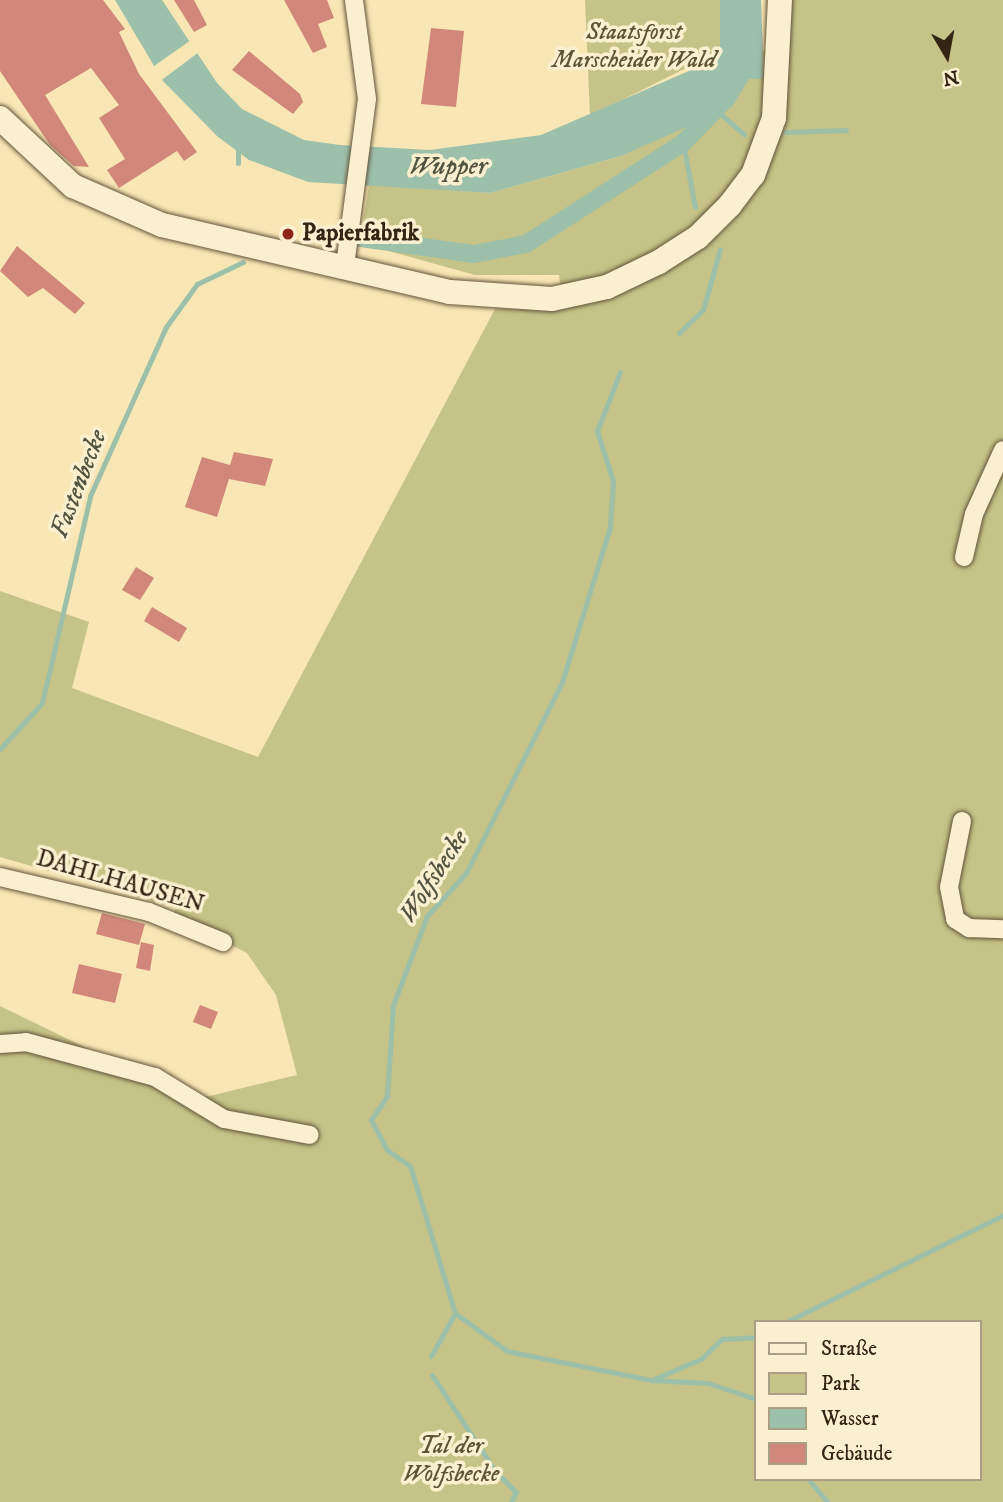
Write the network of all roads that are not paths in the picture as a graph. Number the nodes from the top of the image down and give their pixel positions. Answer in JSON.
{"nodes":[{"id":1,"x":354,"y":0,"type":"edge"},
{"id":2,"x":780,"y":0,"type":"edge"},
{"id":3,"x":0,"y":118,"type":"edge"},
{"id":4,"x":345,"y":267,"type":"junction"},
{"id":5,"x":1003,"y":450,"type":"edge"},
{"id":6,"x":964,"y":557,"type":"dead end"},
{"id":7,"x":962,"y":821,"type":"dead end"},
{"id":8,"x":0,"y":877,"type":"edge"},
{"id":9,"x":1003,"y":929,"type":"edge"},
{"id":10,"x":223,"y":942,"type":"dead end"},
{"id":11,"x":0,"y":1044,"type":"edge"},
{"id":12,"x":310,"y":1135,"type":"dead end"}],
"edges":[{"from":1,"to":4,"type":"street"},
{"from":2,"to":4,"type":"main road"},
{"from":3,"to":4,"type":"main road"},
{"from":5,"to":6,"type":"street"},
{"from":7,"to":9,"type":"street"},
{"from":8,"to":10,"type":"street","name":"DAHLHAUSEN"},
{"from":11,"to":12,"type":"street"}]}
